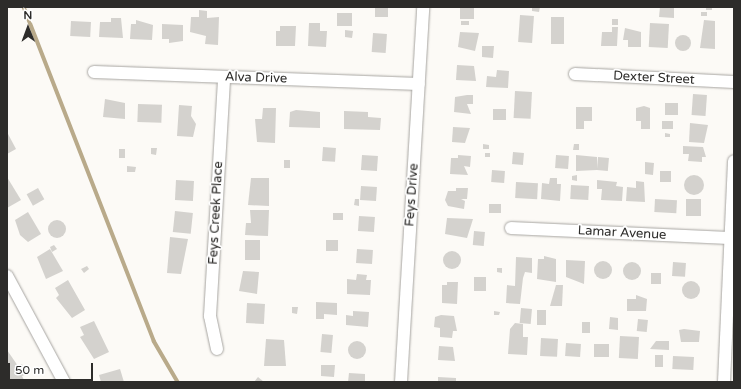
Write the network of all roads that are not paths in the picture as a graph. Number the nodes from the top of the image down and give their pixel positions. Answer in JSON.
{"nodes":[{"id":1,"x":423,"y":7,"type":"edge"},
{"id":2,"x":94,"y":72,"type":"dead end"},
{"id":3,"x":575,"y":74,"type":"dead end"},
{"id":4,"x":224,"y":77,"type":"junction"},
{"id":5,"x":734,"y":82,"type":"edge"},
{"id":6,"x":419,"y":84,"type":"junction"},
{"id":7,"x":734,"y":161,"type":"edge"},
{"id":8,"x":511,"y":228,"type":"dead end"},
{"id":9,"x":732,"y":238,"type":"edge"},
{"id":10,"x":7,"y":276,"type":"edge"},
{"id":11,"x":217,"y":349,"type":"dead end"},
{"id":12,"x":64,"y":382,"type":"edge"},
{"id":13,"x":400,"y":382,"type":"edge"},
{"id":14,"x":724,"y":382,"type":"edge"}],
"edges":[{"from":1,"to":6,"type":"street","name":"Feys Drive"},
{"from":2,"to":4,"type":"street","name":"Alva Drive"},
{"from":3,"to":5,"type":"street","name":"Dexter Street"},
{"from":4,"to":6,"type":"street","name":"Alva Drive"},
{"from":4,"to":11,"type":"street","name":"Feys Creek Place"},
{"from":6,"to":13,"type":"street","name":"Feys Drive"},
{"from":7,"to":9,"type":"street"},
{"from":8,"to":9,"type":"street","name":"Lamar Avenue"},
{"from":9,"to":14,"type":"street"},
{"from":10,"to":12,"type":"street"}]}
